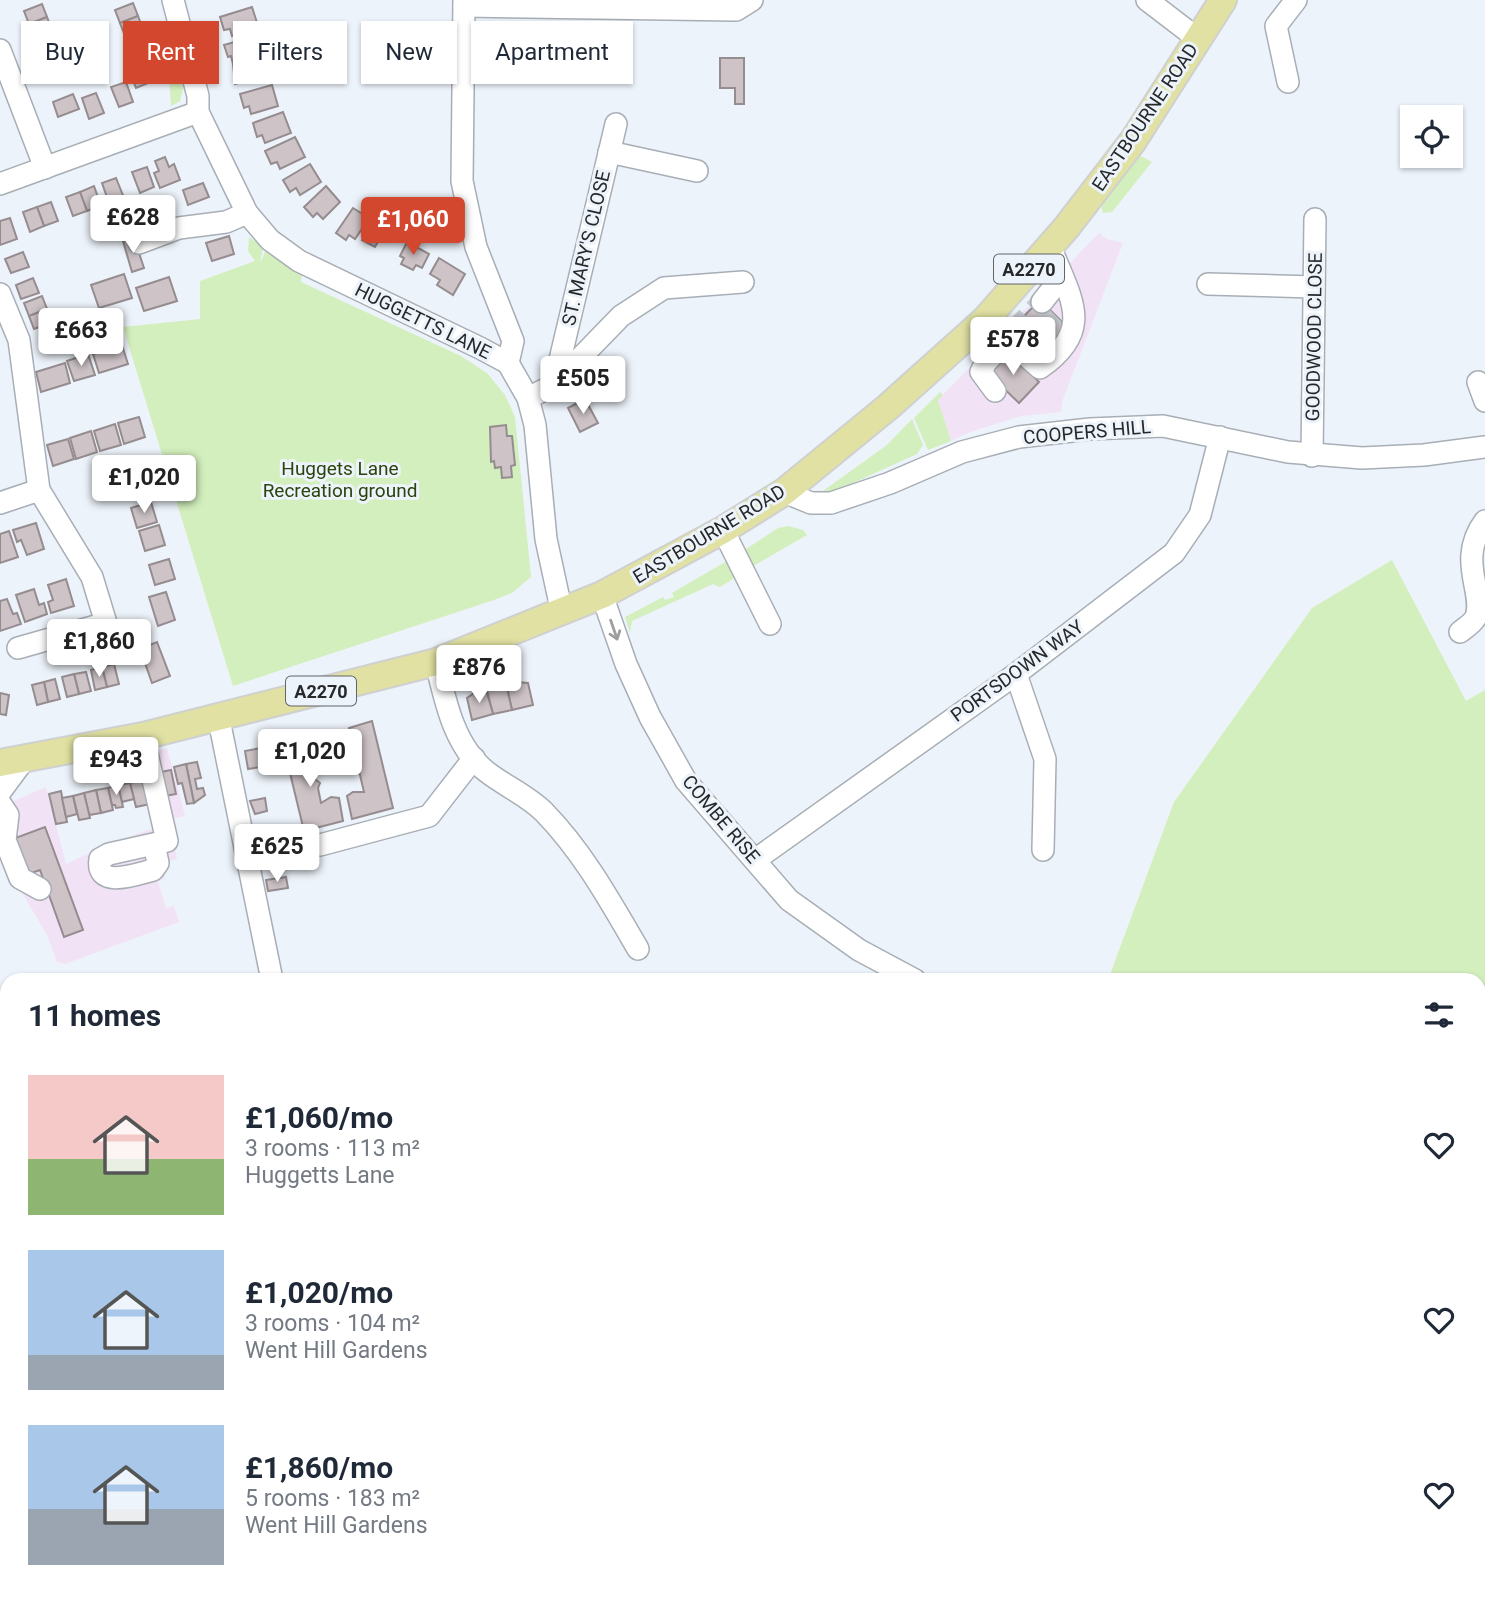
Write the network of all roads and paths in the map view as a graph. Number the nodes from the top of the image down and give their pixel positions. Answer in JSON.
{"nodes":[{"id":1,"x":173,"y":0,"type":"edge"},
{"id":2,"x":752,"y":0,"type":"edge"},
{"id":3,"x":1147,"y":0,"type":"edge"},
{"id":4,"x":1223,"y":0,"type":"edge"},
{"id":5,"x":1296,"y":0,"type":"edge"},
{"id":6,"x":464,"y":3,"type":"edge"},
{"id":7,"x":1198,"y":39,"type":"junction"},
{"id":8,"x":0,"y":50,"type":"edge"},
{"id":9,"x":1288,"y":82,"type":"dead end"},
{"id":10,"x":198,"y":112,"type":"junction"},
{"id":11,"x":615,"y":124,"type":"dead end"},
{"id":12,"x":609,"y":152,"type":"junction"},
{"id":13,"x":45,"y":168,"type":"junction"},
{"id":14,"x":697,"y":171,"type":"dead end"},
{"id":15,"x":0,"y":184,"type":"edge"},
{"id":16,"x":247,"y":213,"type":"junction"},
{"id":17,"x":1315,"y":219,"type":"dead end"},
{"id":18,"x":139,"y":243,"type":"dead end"},
{"id":19,"x":1050,"y":246,"type":"junction"},
{"id":20,"x":743,"y":282,"type":"dead end"},
{"id":21,"x":1208,"y":284,"type":"dead end"},
{"id":22,"x":1314,"y":287,"type":"junction"},
{"id":23,"x":1065,"y":288,"type":"junction"},
{"id":24,"x":0,"y":294,"type":"edge"},
{"id":25,"x":1048,"y":308,"type":"tunnel mouth"},
{"id":26,"x":962,"y":340,"type":"junction"},
{"id":27,"x":1013,"y":341,"type":"junction"},
{"id":28,"x":508,"y":363,"type":"junction"},
{"id":29,"x":981,"y":372,"type":"junction"},
{"id":30,"x":554,"y":385,"type":"junction"},
{"id":31,"x":995,"y":391,"type":"dead end"},
{"id":32,"x":528,"y":398,"type":"junction"},
{"id":33,"x":1220,"y":437,"type":"junction"},
{"id":34,"x":1485,"y":447,"type":"edge"},
{"id":35,"x":1312,"y":456,"type":"junction"},
{"id":36,"x":39,"y":491,"type":"junction"},
{"id":37,"x":784,"y":492,"type":"junction"},
{"id":38,"x":0,"y":503,"type":"edge"},
{"id":39,"x":1485,"y":521,"type":"edge"},
{"id":40,"x":723,"y":530,"type":"junction"},
{"id":41,"x":602,"y":595,"type":"junction"},
{"id":42,"x":562,"y":613,"type":"junction"},
{"id":43,"x":770,"y":624,"type":"dead end"},
{"id":44,"x":1460,"y":632,"type":"dead end"},
{"id":45,"x":18,"y":648,"type":"dead end"},
{"id":46,"x":436,"y":662,"type":"junction"},
{"id":47,"x":1016,"y":674,"type":"junction"},
{"id":48,"x":218,"y":715,"type":"junction"},
{"id":49,"x":143,"y":736,"type":"junction"},
{"id":50,"x":26,"y":757,"type":"junction"},
{"id":51,"x":474,"y":758,"type":"junction"},
{"id":52,"x":0,"y":763,"type":"edge"},
{"id":53,"x":0,"y":792,"type":"edge"},
{"id":54,"x":0,"y":803,"type":"edge"},
{"id":55,"x":153,"y":844,"type":"dead end"},
{"id":56,"x":320,"y":845,"type":"dead end"},
{"id":57,"x":1043,"y":850,"type":"dead end"},
{"id":58,"x":755,"y":860,"type":"junction"},
{"id":59,"x":40,"y":888,"type":"dead end"},
{"id":60,"x":638,"y":948,"type":"dead end"},
{"id":61,"x":271,"y":973,"type":"edge"},
{"id":62,"x":902,"y":973,"type":"edge"}],
"edges":[{"from":1,"to":10,"type":"street","name":"HUGGETTS LANE"},
{"from":2,"to":6,"type":"street"},
{"from":3,"to":7,"type":"street"},
{"from":4,"to":7,"type":"main road","name":"EASTBOURNE ROAD","number":"A2270"},
{"from":5,"to":9,"type":"street"},
{"from":6,"to":28,"type":"street"},
{"from":7,"to":19,"type":"main road","name":"EASTBOURNE ROAD","number":"A2270"},
{"from":8,"to":13,"type":"street"},
{"from":10,"to":13,"type":"street"},
{"from":10,"to":16,"type":"street","name":"HUGGETTS LANE"},
{"from":11,"to":12,"type":"street","name":"ST. MARY'S CLOSE"},
{"from":12,"to":14,"type":"street"},
{"from":12,"to":30,"type":"street","name":"ST. MARY'S CLOSE"},
{"from":13,"to":15,"type":"street"},
{"from":16,"to":18,"type":"street"},
{"from":16,"to":28,"type":"street","name":"HUGGETTS LANE"},
{"from":17,"to":22,"type":"street","name":"GOODWOOD CLOSE"},
{"from":19,"to":23,"type":"street"},
{"from":19,"to":26,"type":"main road","name":"EASTBOURNE ROAD","number":"A2270"},
{"from":20,"to":30,"type":"street"},
{"from":21,"to":22,"type":"street"},
{"from":22,"to":35,"type":"street","name":"GOODWOOD CLOSE"},
{"from":23,"to":25,"type":"street"},
{"from":23,"to":27,"type":"street"},
{"from":24,"to":36,"type":"street"},
{"from":26,"to":27,"type":"street"},
{"from":26,"to":29,"type":"street"},
{"from":26,"to":37,"type":"main road","name":"EASTBOURNE ROAD","number":"A2270"},
{"from":27,"to":29,"type":"street"},
{"from":28,"to":32,"type":"street","name":"HUGGETTS LANE"},
{"from":29,"to":31,"type":"street"},
{"from":30,"to":32,"type":"street"},
{"from":32,"to":42,"type":"street","name":"HUGGETTS LANE"},
{"from":33,"to":35,"type":"street","name":"COOPERS HILL"},
{"from":33,"to":37,"type":"street","name":"COOPERS HILL"},
{"from":33,"to":47,"type":"street","name":"PORTSDOWN WAY"},
{"from":34,"to":35,"type":"street","name":"COOPERS HILL"},
{"from":36,"to":38,"type":"street"},
{"from":36,"to":45,"type":"street"},
{"from":37,"to":40,"type":"main road","name":"EASTBOURNE ROAD","number":"A2270"},
{"from":39,"to":44,"type":"street"},
{"from":40,"to":41,"type":"main road","name":"EASTBOURNE ROAD","number":"A2270"},
{"from":40,"to":43,"type":"street"},
{"from":41,"to":42,"type":"main road","name":"EASTBOURNE ROAD","number":"A2270"},
{"from":41,"to":58,"type":"street","name":"COMBE RISE","one_way":true},
{"from":42,"to":46,"type":"main road","name":"EASTBOURNE ROAD","number":"A2270"},
{"from":46,"to":48,"type":"main road","name":"EASTBOURNE ROAD","number":"A2270"},
{"from":46,"to":51,"type":"street"},
{"from":47,"to":57,"type":"street"},
{"from":47,"to":58,"type":"street","name":"PORTSDOWN WAY"},
{"from":48,"to":49,"type":"main road","name":"EASTBOURNE ROAD","number":"A2270"},
{"from":48,"to":61,"type":"street"},
{"from":49,"to":50,"type":"main road","name":"EASTBOURNE ROAD","number":"A2270"},
{"from":49,"to":55,"type":"street"},
{"from":50,"to":52,"type":"main road","name":"EASTBOURNE ROAD","number":"A2270"},
{"from":50,"to":53,"type":"street"},
{"from":51,"to":56,"type":"street"},
{"from":51,"to":60,"type":"street"},
{"from":54,"to":59,"type":"street"},
{"from":58,"to":62,"type":"street","name":"COMBE RISE"}]}
